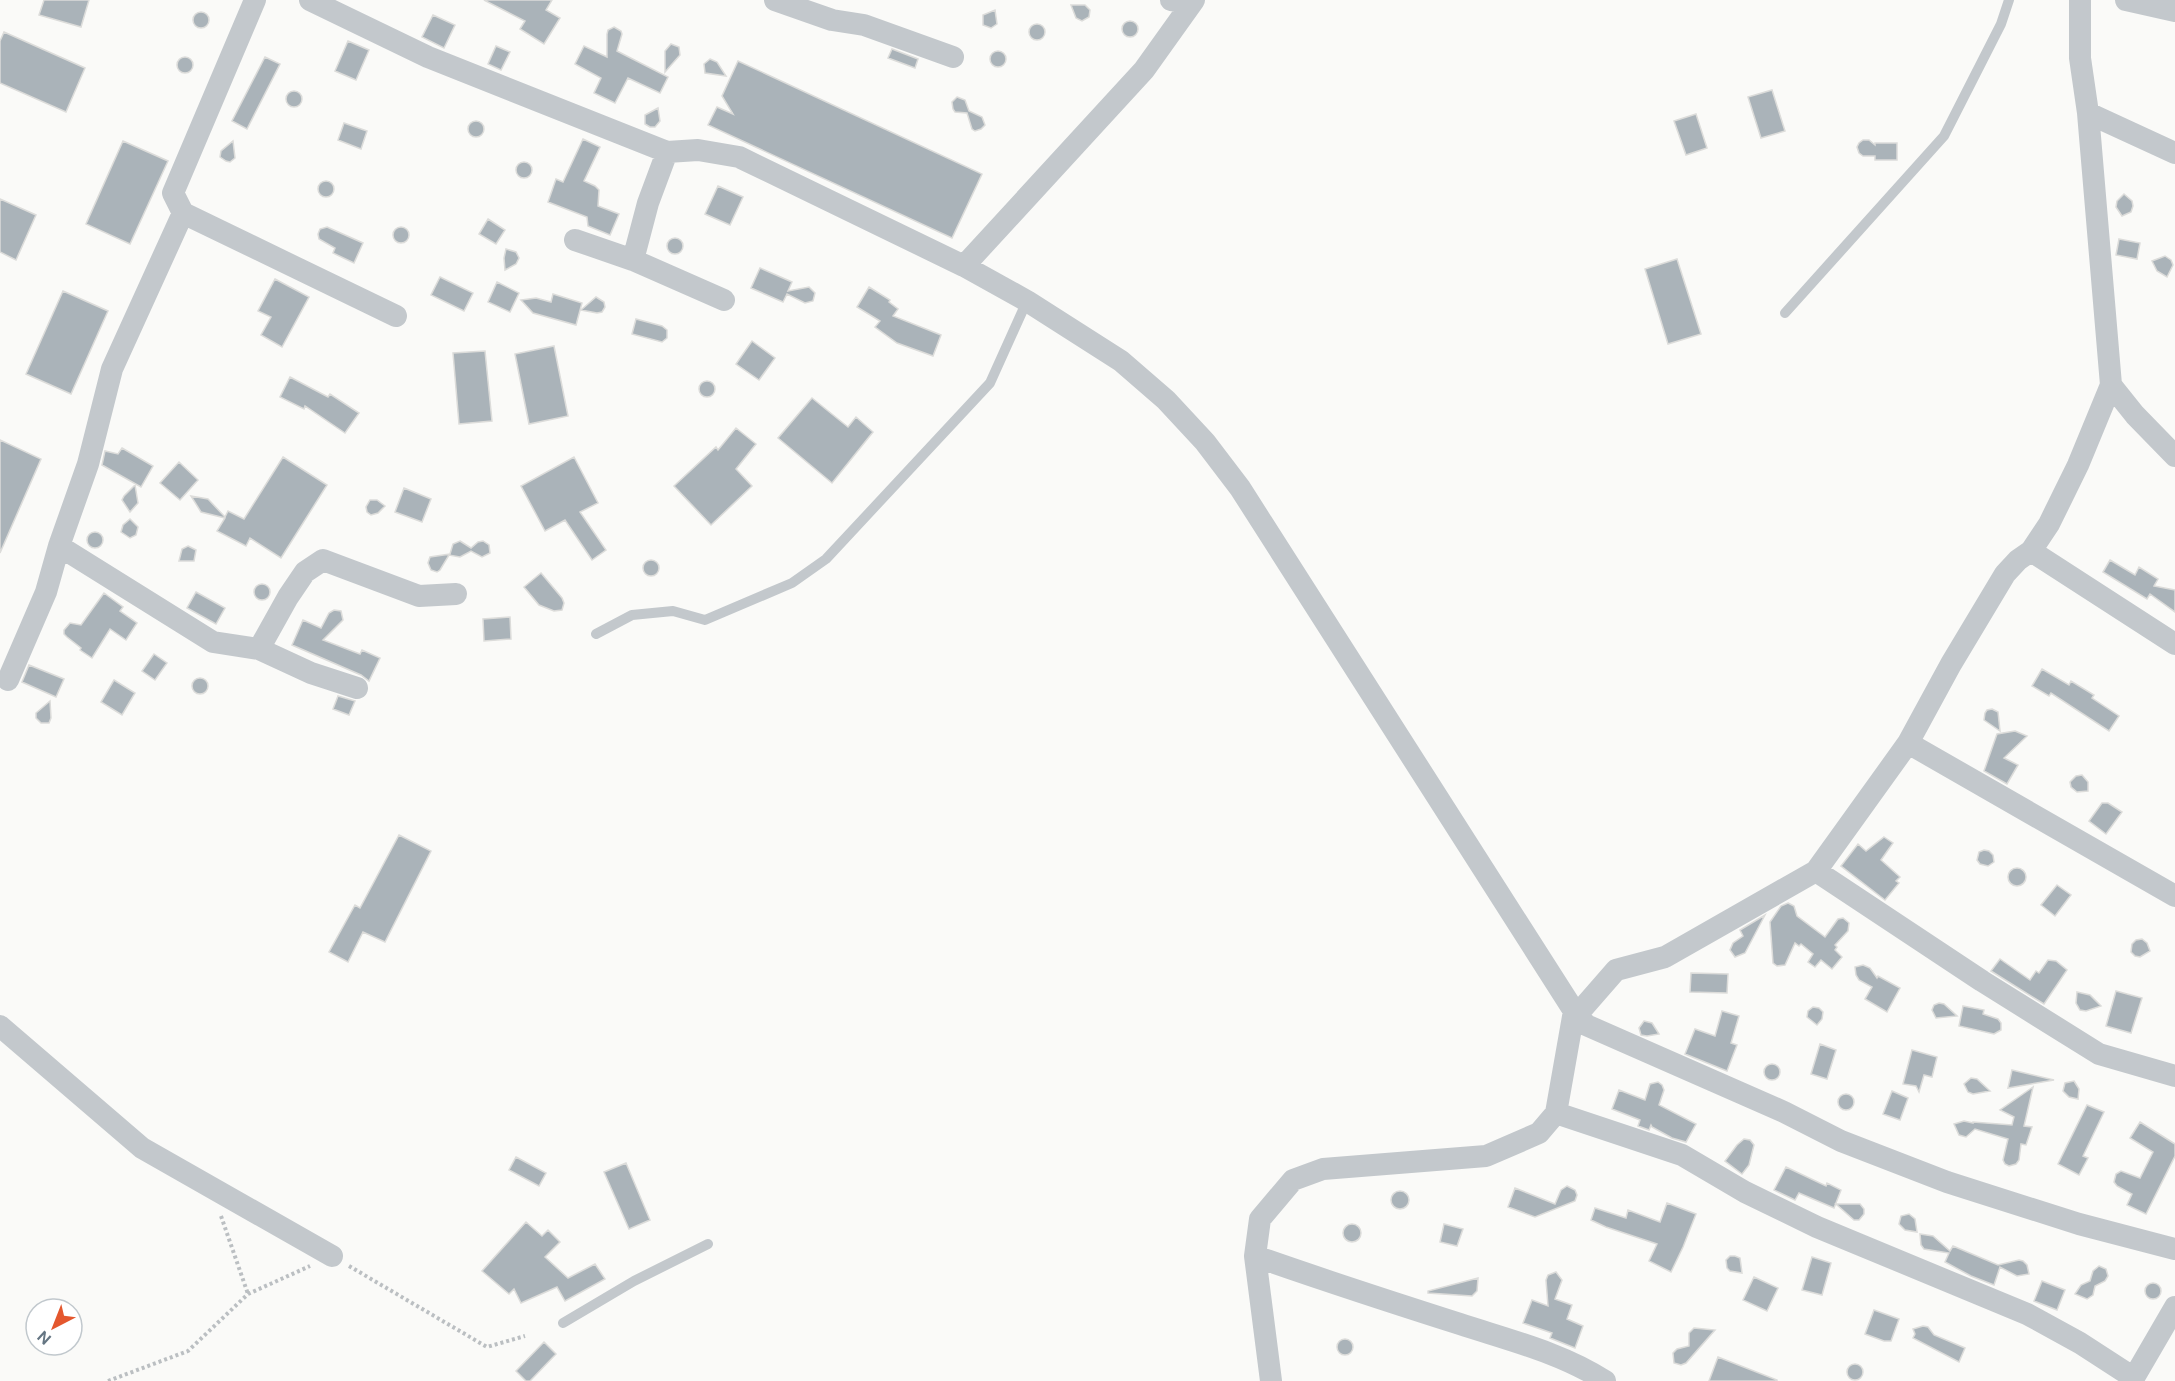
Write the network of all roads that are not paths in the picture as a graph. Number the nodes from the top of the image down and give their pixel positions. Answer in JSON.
{"nodes":[{"id":1,"x":255,"y":0,"type":"edge"},
{"id":2,"x":310,"y":0,"type":"edge"},
{"id":3,"x":775,"y":0,"type":"edge"},
{"id":4,"x":2010,"y":0,"type":"edge"},
{"id":5,"x":2079,"y":0,"type":"edge"},
{"id":6,"x":2126,"y":0,"type":"edge"},
{"id":7,"x":1186,"y":1,"type":"edge"},
{"id":8,"x":2175,"y":11,"type":"edge"},
{"id":9,"x":953,"y":57,"type":"dead end"},
{"id":10,"x":2088,"y":113,"type":"junction"},
{"id":11,"x":667,"y":152,"type":"junction"},
{"id":12,"x":2175,"y":153,"type":"edge"},
{"id":13,"x":183,"y":213,"type":"junction"},
{"id":14,"x":575,"y":240,"type":"dead end"},
{"id":15,"x":633,"y":260,"type":"junction"},
{"id":16,"x":964,"y":266,"type":"junction"},
{"id":17,"x":724,"y":300,"type":"dead end"},
{"id":18,"x":1027,"y":301,"type":"junction"},
{"id":19,"x":1785,"y":313,"type":"dead end"},
{"id":20,"x":396,"y":316,"type":"dead end"},
{"id":21,"x":2110,"y":385,"type":"junction"},
{"id":22,"x":2175,"y":456,"type":"edge"},
{"id":23,"x":59,"y":546,"type":"junction"},
{"id":24,"x":2031,"y":551,"type":"junction"},
{"id":25,"x":456,"y":594,"type":"dead end"},
{"id":26,"x":596,"y":634,"type":"dead end"},
{"id":27,"x":2175,"y":644,"type":"edge"},
{"id":28,"x":259,"y":649,"type":"junction"},
{"id":29,"x":8,"y":680,"type":"dead end"},
{"id":30,"x":357,"y":688,"type":"dead end"},
{"id":31,"x":1908,"y":743,"type":"junction"},
{"id":32,"x":1816,"y":871,"type":"junction"},
{"id":33,"x":2175,"y":896,"type":"edge"},
{"id":34,"x":1574,"y":1011,"type":"junction"},
{"id":35,"x":0,"y":1026,"type":"edge"},
{"id":36,"x":2175,"y":1076,"type":"edge"},
{"id":37,"x":1556,"y":1113,"type":"junction"},
{"id":38,"x":708,"y":1244,"type":"dead end"},
{"id":39,"x":2175,"y":1248,"type":"edge"},
{"id":40,"x":332,"y":1256,"type":"road end"},
{"id":41,"x":1255,"y":1256,"type":"junction"},
{"id":42,"x":2175,"y":1307,"type":"edge"},
{"id":43,"x":563,"y":1323,"type":"dead end"},
{"id":44,"x":2133,"y":1380,"type":"edge"},
{"id":45,"x":1271,"y":1381,"type":"edge"},
{"id":46,"x":1605,"y":1381,"type":"edge"}],
"edges":[{"from":1,"to":13,"type":"street"},
{"from":2,"to":11,"type":"street"},
{"from":3,"to":9,"type":"street"},
{"from":4,"to":19,"type":"lane"},
{"from":5,"to":10,"type":"street"},
{"from":6,"to":8,"type":"street"},
{"from":7,"to":16,"type":"street"},
{"from":10,"to":12,"type":"street"},
{"from":10,"to":21,"type":"street"},
{"from":11,"to":15,"type":"street"},
{"from":11,"to":16,"type":"street"},
{"from":13,"to":20,"type":"street"},
{"from":13,"to":23,"type":"street"},
{"from":14,"to":15,"type":"street"},
{"from":15,"to":17,"type":"street"},
{"from":16,"to":18,"type":"street"},
{"from":18,"to":26,"type":"lane"},
{"from":18,"to":34,"type":"street"},
{"from":21,"to":22,"type":"street"},
{"from":21,"to":24,"type":"street"},
{"from":23,"to":28,"type":"street"},
{"from":23,"to":29,"type":"street"},
{"from":24,"to":27,"type":"street"},
{"from":24,"to":31,"type":"street"},
{"from":25,"to":28,"type":"street"},
{"from":28,"to":30,"type":"street"},
{"from":31,"to":32,"type":"street"},
{"from":31,"to":33,"type":"street"},
{"from":32,"to":34,"type":"street"},
{"from":32,"to":36,"type":"street"},
{"from":34,"to":37,"type":"street"},
{"from":34,"to":39,"type":"street"},
{"from":35,"to":40,"type":"street"},
{"from":37,"to":41,"type":"street"},
{"from":37,"to":44,"type":"street"},
{"from":38,"to":43,"type":"lane"},
{"from":41,"to":45,"type":"street"},
{"from":41,"to":46,"type":"street"},
{"from":42,"to":44,"type":"street"}]}
